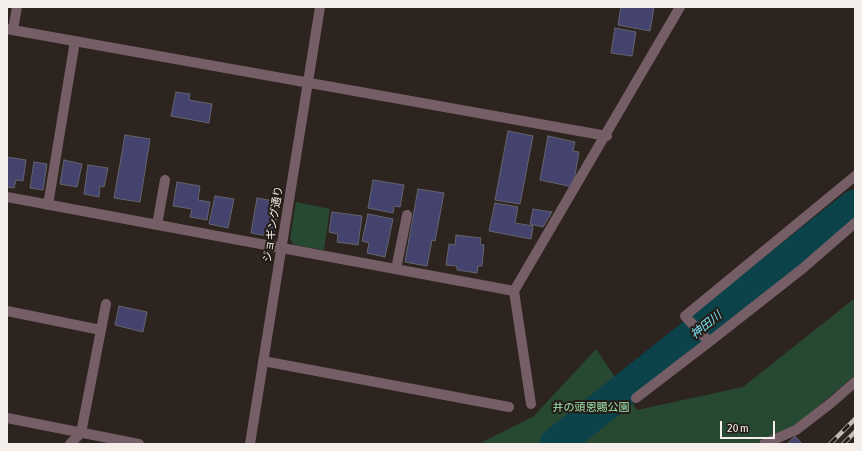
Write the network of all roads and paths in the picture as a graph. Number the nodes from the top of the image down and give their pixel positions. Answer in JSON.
{"nodes":[{"id":1,"x":17,"y":7,"type":"edge"},
{"id":2,"x":320,"y":7,"type":"edge"},
{"id":3,"x":680,"y":7,"type":"edge"},
{"id":4,"x":10,"y":29,"type":"edge"},
{"id":5,"x":75,"y":41,"type":"junction"},
{"id":6,"x":308,"y":82,"type":"junction"},
{"id":7,"x":607,"y":136,"type":"junction"},
{"id":8,"x":855,"y":176,"type":"edge"},
{"id":9,"x":165,"y":180,"type":"dead end"},
{"id":10,"x":7,"y":197,"type":"edge"},
{"id":11,"x":48,"y":205,"type":"junction"},
{"id":12,"x":408,"y":214,"type":"dead end"},
{"id":13,"x":855,"y":223,"type":"edge"},
{"id":14,"x":157,"y":225,"type":"junction"},
{"id":15,"x":281,"y":249,"type":"junction"},
{"id":16,"x":396,"y":269,"type":"junction"},
{"id":17,"x":514,"y":291,"type":"junction"},
{"id":18,"x":106,"y":304,"type":"dead end"},
{"id":19,"x":7,"y":311,"type":"edge"},
{"id":20,"x":101,"y":330,"type":"junction"},
{"id":21,"x":706,"y":340,"type":"junction"},
{"id":22,"x":263,"y":361,"type":"junction"},
{"id":23,"x":855,"y":382,"type":"edge"},
{"id":24,"x":636,"y":398,"type":"dead end"},
{"id":25,"x":531,"y":404,"type":"dead end"},
{"id":26,"x":509,"y":407,"type":"dead end"},
{"id":27,"x":7,"y":418,"type":"edge"},
{"id":28,"x":81,"y":433,"type":"junction"},
{"id":29,"x":70,"y":444,"type":"edge"},
{"id":30,"x":138,"y":444,"type":"edge"},
{"id":31,"x":250,"y":444,"type":"edge"},
{"id":32,"x":764,"y":444,"type":"edge"}],
"edges":[{"from":1,"to":4,"type":"street"},
{"from":2,"to":6,"type":"street","name":"ジョギング通り"},
{"from":3,"to":7,"type":"street"},
{"from":4,"to":5,"type":"street"},
{"from":5,"to":6,"type":"street"},
{"from":5,"to":11,"type":"street"},
{"from":6,"to":7,"type":"street"},
{"from":6,"to":15,"type":"street","name":"ジョギング通り"},
{"from":7,"to":17,"type":"street"},
{"from":8,"to":21,"type":"street"},
{"from":9,"to":14,"type":"street"},
{"from":10,"to":11,"type":"street"},
{"from":11,"to":14,"type":"street"},
{"from":12,"to":16,"type":"street"},
{"from":13,"to":21,"type":"street"},
{"from":14,"to":15,"type":"street"},
{"from":15,"to":16,"type":"street"},
{"from":15,"to":22,"type":"street","name":"ジョギング通り"},
{"from":16,"to":17,"type":"street"},
{"from":17,"to":25,"type":"street"},
{"from":18,"to":20,"type":"street"},
{"from":19,"to":20,"type":"street"},
{"from":20,"to":28,"type":"street"},
{"from":21,"to":24,"type":"street"},
{"from":22,"to":26,"type":"street"},
{"from":22,"to":31,"type":"street","name":"ジョギング通り"},
{"from":23,"to":32,"type":"street"},
{"from":27,"to":28,"type":"street"},
{"from":28,"to":29,"type":"street"},
{"from":28,"to":30,"type":"street"}]}
